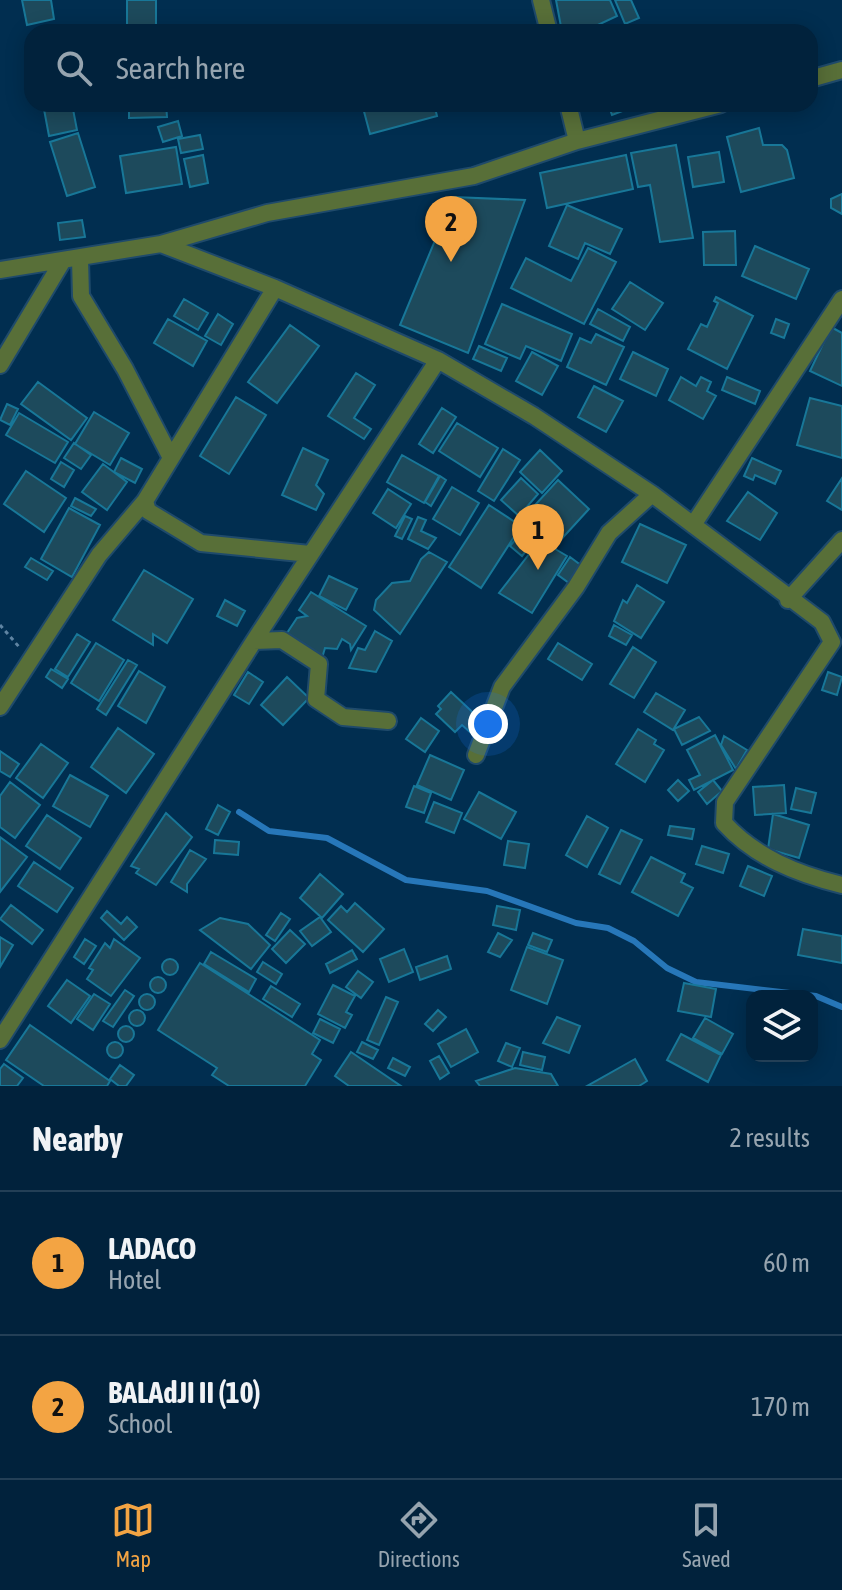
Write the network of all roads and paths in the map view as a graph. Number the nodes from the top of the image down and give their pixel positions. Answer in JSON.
{"nodes":[{"id":1,"x":541,"y":0,"type":"edge"},
{"id":2,"x":547,"y":24,"type":"edge"},
{"id":3,"x":842,"y":70,"type":"edge"},
{"id":4,"x":818,"y":77,"type":"edge"},
{"id":5,"x":570,"y":112,"type":"edge"},
{"id":6,"x":690,"y":112,"type":"edge"},
{"id":7,"x":577,"y":141,"type":"junction"},
{"id":8,"x":161,"y":244,"type":"junction"},
{"id":9,"x":80,"y":259,"type":"junction"},
{"id":10,"x":62,"y":262,"type":"junction"},
{"id":11,"x":0,"y":270,"type":"edge"},
{"id":12,"x":275,"y":288,"type":"junction"},
{"id":13,"x":842,"y":299,"type":"edge"},
{"id":14,"x":438,"y":360,"type":"junction"},
{"id":15,"x":0,"y":365,"type":"edge"},
{"id":16,"x":170,"y":456,"type":"junction"},
{"id":17,"x":652,"y":494,"type":"junction"},
{"id":18,"x":145,"y":501,"type":"junction"},
{"id":19,"x":693,"y":525,"type":"junction"},
{"id":20,"x":842,"y":540,"type":"edge"},
{"id":21,"x":310,"y":554,"type":"junction"},
{"id":22,"x":788,"y":600,"type":"junction"},
{"id":23,"x":0,"y":625,"type":"edge"},
{"id":24,"x":254,"y":641,"type":"junction"},
{"id":25,"x":30,"y":660,"type":"junction"},
{"id":26,"x":0,"y":707,"type":"edge"},
{"id":27,"x":388,"y":721,"type":"dead end"},
{"id":28,"x":476,"y":755,"type":"dead end"},
{"id":29,"x":842,"y":885,"type":"edge"},
{"id":30,"x":0,"y":1040,"type":"edge"}],
"edges":[{"from":1,"to":2,"type":"street"},
{"from":3,"to":4,"type":"street"},
{"from":5,"to":7,"type":"street"},
{"from":6,"to":7,"type":"street"},
{"from":7,"to":8,"type":"street"},
{"from":8,"to":9,"type":"street"},
{"from":8,"to":12,"type":"street"},
{"from":9,"to":10,"type":"street"},
{"from":9,"to":16,"type":"street"},
{"from":10,"to":11,"type":"street"},
{"from":10,"to":15,"type":"street"},
{"from":12,"to":14,"type":"street"},
{"from":12,"to":16,"type":"street"},
{"from":13,"to":19,"type":"street"},
{"from":14,"to":17,"type":"street"},
{"from":14,"to":21,"type":"street"},
{"from":16,"to":18,"type":"street"},
{"from":17,"to":19,"type":"street"},
{"from":17,"to":28,"type":"street"},
{"from":18,"to":21,"type":"street"},
{"from":18,"to":25,"type":"street"},
{"from":19,"to":22,"type":"street"},
{"from":20,"to":22,"type":"street"},
{"from":21,"to":24,"type":"street"},
{"from":22,"to":29,"type":"street"},
{"from":23,"to":25,"type":"path"},
{"from":24,"to":27,"type":"street"},
{"from":24,"to":30,"type":"street"},
{"from":25,"to":26,"type":"street"}]}
